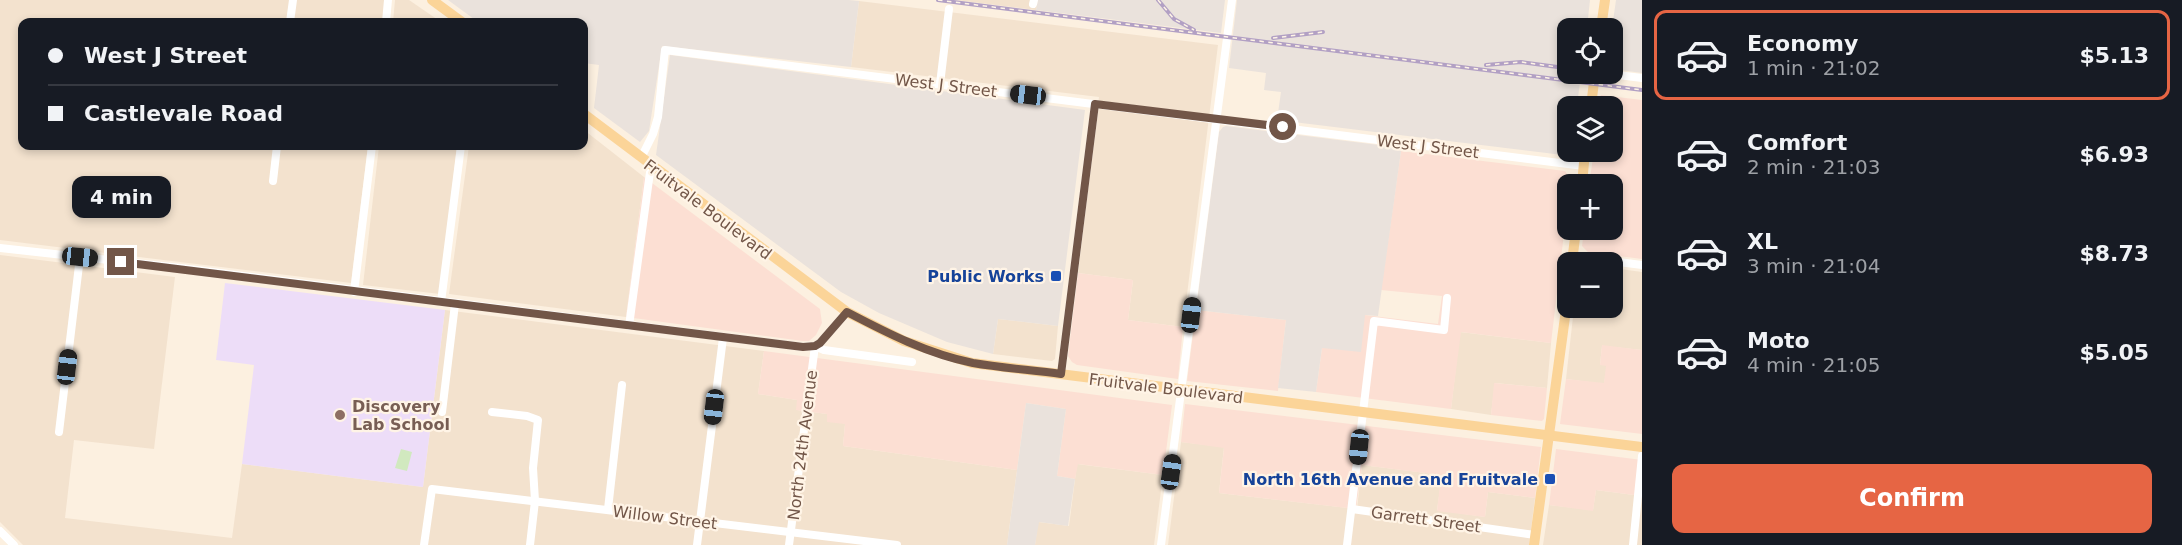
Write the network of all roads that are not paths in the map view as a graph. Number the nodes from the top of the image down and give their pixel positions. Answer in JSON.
{"nodes":[{"id":1,"x":293,"y":0,"type":"edge"},
{"id":2,"x":388,"y":0,"type":"edge"},
{"id":3,"x":432,"y":0,"type":"edge"},
{"id":4,"x":1232,"y":0,"type":"edge"},
{"id":5,"x":1605,"y":0,"type":"edge"},
{"id":6,"x":949,"y":9,"type":"dead end"},
{"id":7,"x":291,"y":18,"type":"edge"},
{"id":8,"x":386,"y":18,"type":"edge"},
{"id":9,"x":457,"y":18,"type":"edge"},
{"id":10,"x":1602,"y":18,"type":"edge"},
{"id":11,"x":1623,"y":76,"type":"edge"},
{"id":12,"x":1642,"y":78,"type":"edge"},
{"id":13,"x":940,"y":84,"type":"junction"},
{"id":14,"x":1095,"y":104,"type":"junction"},
{"id":15,"x":588,"y":117,"type":"edge"},
{"id":16,"x":1216,"y":118,"type":"junction"},
{"id":17,"x":277,"y":150,"type":"edge"},
{"id":18,"x":372,"y":150,"type":"edge"},
{"id":19,"x":460,"y":150,"type":"edge"},
{"id":20,"x":641,"y":158,"type":"junction"},
{"id":21,"x":1584,"y":162,"type":"edge"},
{"id":22,"x":651,"y":165,"type":"junction"},
{"id":23,"x":1584,"y":166,"type":"junction"},
{"id":24,"x":1583,"y":174,"type":"edge"},
{"id":25,"x":273,"y":182,"type":"dead end"},
{"id":26,"x":0,"y":248,"type":"edge"},
{"id":27,"x":80,"y":257,"type":"junction"},
{"id":28,"x":1623,"y":264,"type":"edge"},
{"id":29,"x":1642,"y":265,"type":"edge"},
{"id":30,"x":354,"y":292,"type":"junction"},
{"id":31,"x":1447,"y":298,"type":"dead end"},
{"id":32,"x":441,"y":302,"type":"junction"},
{"id":33,"x":455,"y":304,"type":"junction"},
{"id":34,"x":847,"y":312,"type":"junction"},
{"id":35,"x":1565,"y":318,"type":"edge"},
{"id":36,"x":629,"y":326,"type":"junction"},
{"id":37,"x":723,"y":338,"type":"junction"},
{"id":38,"x":815,"y":346,"type":"junction"},
{"id":39,"x":912,"y":362,"type":"dead end"},
{"id":40,"x":1061,"y":374,"type":"junction"},
{"id":41,"x":622,"y":385,"type":"dead end"},
{"id":42,"x":1182,"y":390,"type":"junction"},
{"id":43,"x":442,"y":412,"type":"dead end"},
{"id":44,"x":492,"y":412,"type":"dead end"},
{"id":45,"x":1363,"y":413,"type":"junction"},
{"id":46,"x":59,"y":432,"type":"dead end"},
{"id":47,"x":1549,"y":435,"type":"junction"},
{"id":48,"x":1642,"y":447,"type":"edge"},
{"id":49,"x":1642,"y":456,"type":"edge"},
{"id":50,"x":535,"y":501,"type":"junction"},
{"id":51,"x":608,"y":509,"type":"junction"},
{"id":52,"x":1352,"y":509,"type":"junction"},
{"id":53,"x":700,"y":522,"type":"junction"},
{"id":54,"x":0,"y":531,"type":"edge"},
{"id":55,"x":791,"y":532,"type":"junction"},
{"id":56,"x":1535,"y":540,"type":"edge"},
{"id":57,"x":1636,"y":544,"type":"edge"},
{"id":58,"x":14,"y":545,"type":"edge"},
{"id":59,"x":424,"y":545,"type":"edge"},
{"id":60,"x":530,"y":545,"type":"edge"},
{"id":61,"x":697,"y":545,"type":"edge"},
{"id":62,"x":789,"y":545,"type":"edge"},
{"id":63,"x":897,"y":545,"type":"edge"},
{"id":64,"x":1161,"y":545,"type":"edge"},
{"id":65,"x":1347,"y":545,"type":"edge"}],
"edges":[{"from":1,"to":7,"type":"street"},
{"from":2,"to":8,"type":"street"},
{"from":3,"to":9,"type":"main road"},
{"from":4,"to":16,"type":"street"},
{"from":5,"to":10,"type":"main road"},
{"from":6,"to":13,"type":"street"},
{"from":11,"to":12,"type":"street"},
{"from":13,"to":14,"type":"street","name":"West J Street"},
{"from":13,"to":20,"type":"street","name":"West J Street"},
{"from":14,"to":16,"type":"street","name":"West J Street"},
{"from":14,"to":40,"type":"street"},
{"from":15,"to":20,"type":"main road","name":"Fruitvale Boulevard"},
{"from":16,"to":23,"type":"street","name":"West J Street"},
{"from":16,"to":42,"type":"street"},
{"from":17,"to":25,"type":"street"},
{"from":18,"to":30,"type":"street"},
{"from":19,"to":32,"type":"street"},
{"from":20,"to":22,"type":"main road","name":"Fruitvale Boulevard"},
{"from":21,"to":23,"type":"main road"},
{"from":22,"to":34,"type":"main road","name":"Fruitvale Boulevard"},
{"from":22,"to":36,"type":"street"},
{"from":23,"to":24,"type":"main road"},
{"from":26,"to":27,"type":"street"},
{"from":27,"to":30,"type":"street"},
{"from":27,"to":46,"type":"street"},
{"from":28,"to":29,"type":"street"},
{"from":30,"to":32,"type":"street"},
{"from":31,"to":45,"type":"street"},
{"from":32,"to":33,"type":"street"},
{"from":33,"to":36,"type":"street"},
{"from":33,"to":43,"type":"street"},
{"from":34,"to":38,"type":"street"},
{"from":34,"to":40,"type":"main road","name":"Fruitvale Boulevard"},
{"from":35,"to":47,"type":"main road"},
{"from":36,"to":37,"type":"street"},
{"from":37,"to":38,"type":"street"},
{"from":37,"to":53,"type":"street"},
{"from":38,"to":39,"type":"street"},
{"from":38,"to":55,"type":"street","name":"North 24th Avenue"},
{"from":40,"to":42,"type":"main road","name":"Fruitvale Boulevard"},
{"from":41,"to":51,"type":"street"},
{"from":42,"to":45,"type":"main road","name":"Fruitvale Boulevard"},
{"from":42,"to":64,"type":"street"},
{"from":44,"to":50,"type":"street"},
{"from":45,"to":47,"type":"main road","name":"Fruitvale Boulevard"},
{"from":45,"to":52,"type":"street"},
{"from":47,"to":48,"type":"main road","name":"Fruitvale Boulevard"},
{"from":47,"to":56,"type":"main road"},
{"from":49,"to":57,"type":"street"},
{"from":50,"to":51,"type":"street","name":"Willow Street"},
{"from":50,"to":59,"type":"street","name":"Willow Street"},
{"from":50,"to":60,"type":"street"},
{"from":51,"to":53,"type":"street","name":"Willow Street"},
{"from":52,"to":56,"type":"street","name":"Garrett Street"},
{"from":52,"to":65,"type":"street"},
{"from":53,"to":55,"type":"street","name":"Willow Street"},
{"from":53,"to":61,"type":"street"},
{"from":54,"to":58,"type":"street"},
{"from":55,"to":62,"type":"street","name":"North 24th Avenue"},
{"from":55,"to":63,"type":"street","name":"Willow Street"}]}
